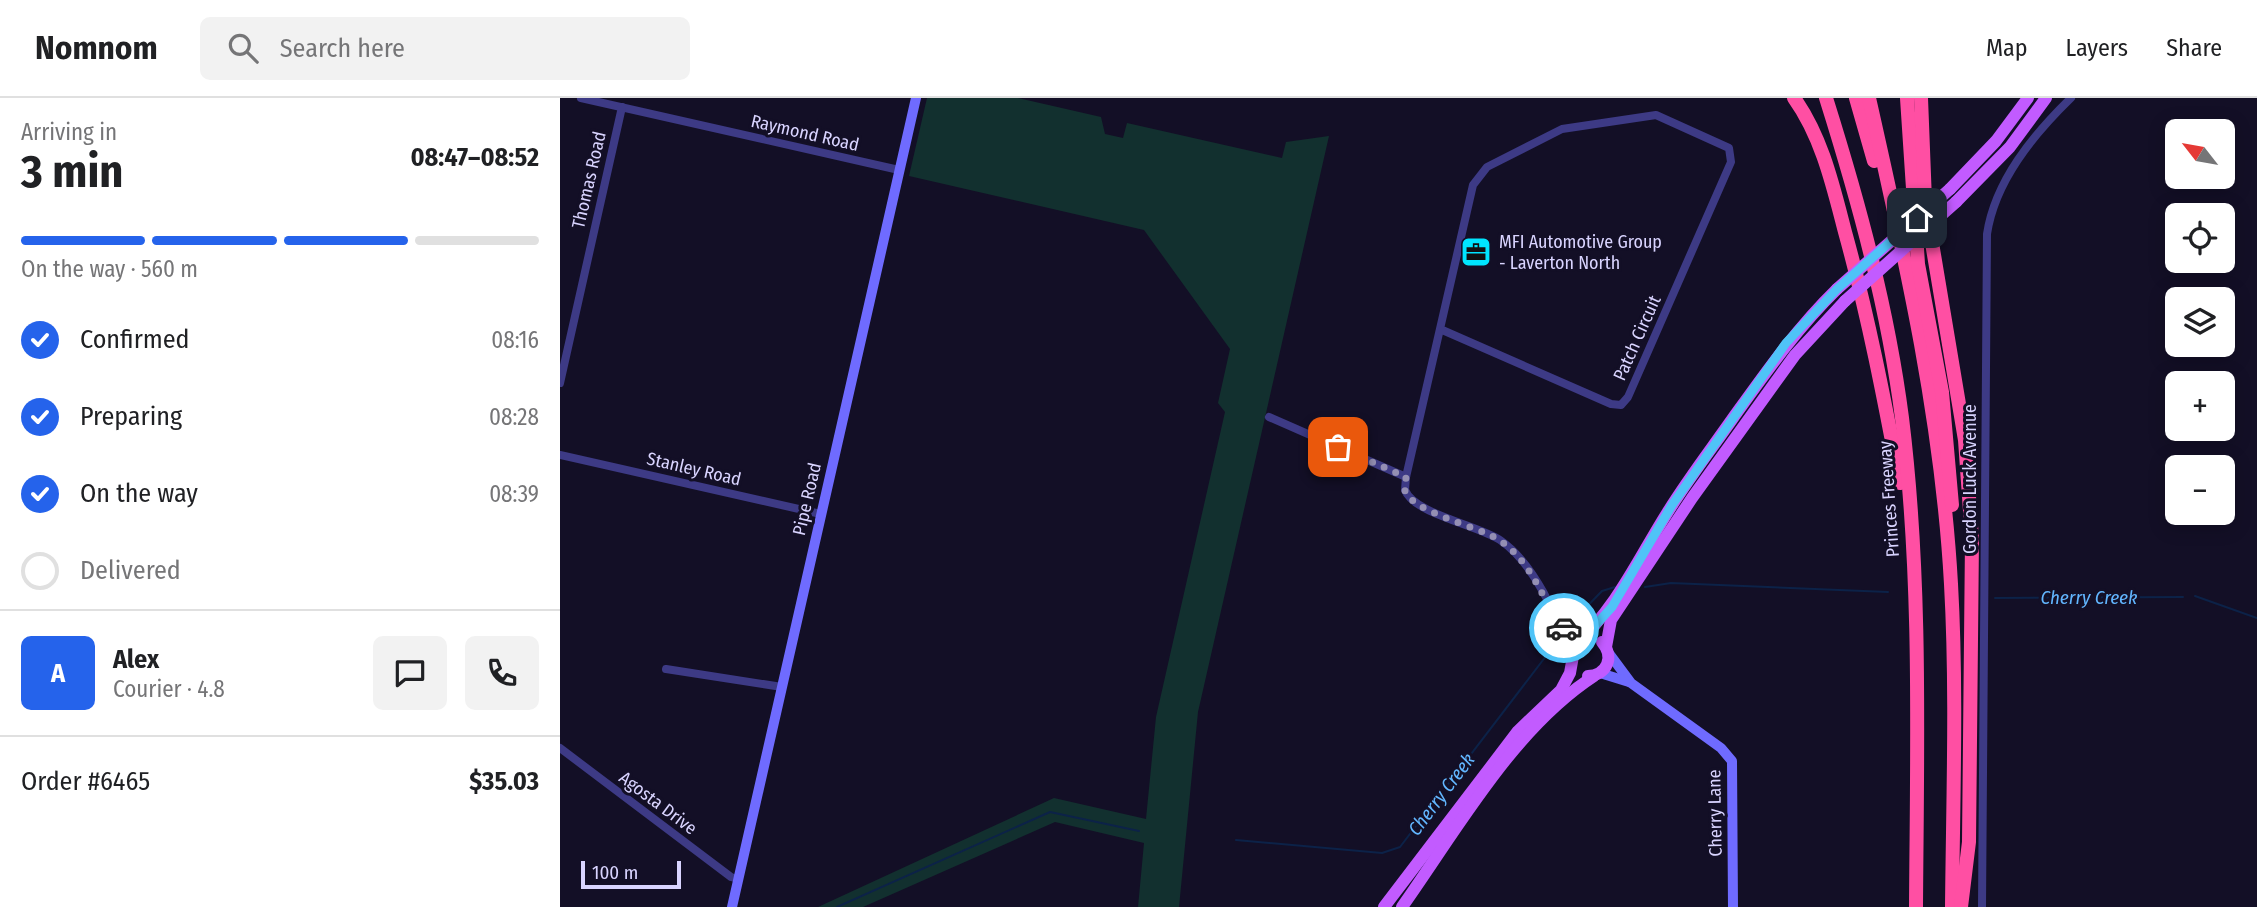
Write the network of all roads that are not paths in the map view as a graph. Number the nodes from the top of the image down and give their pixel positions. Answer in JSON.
{"nodes":[{"id":1,"x":581,"y":98,"type":"edge"},
{"id":2,"x":916,"y":98,"type":"edge"},
{"id":3,"x":1794,"y":98,"type":"edge"},
{"id":4,"x":1826,"y":98,"type":"edge"},
{"id":5,"x":1856,"y":98,"type":"edge"},
{"id":6,"x":1869,"y":98,"type":"edge"},
{"id":7,"x":1907,"y":98,"type":"edge"},
{"id":8,"x":1921,"y":98,"type":"edge"},
{"id":9,"x":2028,"y":98,"type":"edge"},
{"id":10,"x":2046,"y":98,"type":"edge"},
{"id":11,"x":2071,"y":98,"type":"edge"},
{"id":12,"x":622,"y":107,"type":"junction"},
{"id":13,"x":900,"y":170,"type":"junction"},
{"id":14,"x":1914,"y":311,"type":"junction"},
{"id":15,"x":1440,"y":329,"type":"junction"},
{"id":16,"x":560,"y":383,"type":"edge"},
{"id":17,"x":1269,"y":417,"type":"dead end"},
{"id":18,"x":560,"y":455,"type":"edge"},
{"id":19,"x":1406,"y":477,"type":"junction"},
{"id":20,"x":821,"y":514,"type":"junction"},
{"id":21,"x":1915,"y":599,"type":"junction"},
{"id":22,"x":1558,"y":623,"type":"junction"},
{"id":23,"x":1582,"y":640,"type":"junction"},
{"id":24,"x":1607,"y":649,"type":"junction"},
{"id":25,"x":1571,"y":658,"type":"junction"},
{"id":26,"x":666,"y":669,"type":"dead end"},
{"id":27,"x":1597,"y":675,"type":"junction"},
{"id":28,"x":1631,"y":683,"type":"junction"},
{"id":29,"x":782,"y":687,"type":"junction"},
{"id":30,"x":1955,"y":695,"type":"junction"},
{"id":31,"x":560,"y":748,"type":"edge"},
{"id":32,"x":738,"y":879,"type":"junction"},
{"id":33,"x":732,"y":907,"type":"edge"},
{"id":34,"x":1384,"y":907,"type":"edge"},
{"id":35,"x":1402,"y":907,"type":"edge"},
{"id":36,"x":1733,"y":907,"type":"edge"},
{"id":37,"x":1916,"y":907,"type":"edge"},
{"id":38,"x":1952,"y":907,"type":"edge"},
{"id":39,"x":1961,"y":907,"type":"edge"},
{"id":40,"x":1982,"y":907,"type":"edge"}],
"edges":[{"from":1,"to":12,"type":"street","name":"Raymond Road"},
{"from":2,"to":13,"type":"street","name":"Pipe Road"},
{"from":3,"to":21,"type":"highway"},
{"from":4,"to":21,"type":"highway","name":"Princes Freeway"},
{"from":5,"to":14,"type":"highway"},
{"from":6,"to":14,"type":"highway"},
{"from":7,"to":30,"type":"highway"},
{"from":8,"to":39,"type":"highway"},
{"from":9,"to":23,"type":"main road","bridge":true},
{"from":10,"to":24,"type":"main road","bridge":true},
{"from":11,"to":40,"type":"street","name":"Gordon Luck Avenue"},
{"from":12,"to":13,"type":"street","name":"Raymond Road"},
{"from":12,"to":16,"type":"street","name":"Thomas Road"},
{"from":13,"to":20,"type":"street","name":"Pipe Road"},
{"from":14,"to":30,"type":"highway"},
{"from":15,"to":15,"type":"street","name":"Patch Circuit"},
{"from":15,"to":19,"type":"street","name":"Patch Circuit"},
{"from":17,"to":19,"type":"street"},
{"from":18,"to":20,"type":"street","name":"Stanley Road"},
{"from":19,"to":22,"type":"street"},
{"from":20,"to":29,"type":"street","name":"Pipe Road"},
{"from":21,"to":37,"type":"highway","name":"Princes Freeway"},
{"from":22,"to":23,"type":"street"},
{"from":22,"to":25,"type":"street"},
{"from":23,"to":24,"type":"main road"},
{"from":23,"to":25,"type":"main road"},
{"from":24,"to":27,"type":"main road"},
{"from":24,"to":28,"type":"street","name":"Cherry Lane"},
{"from":25,"to":27,"type":"main road"},
{"from":25,"to":34,"type":"main road"},
{"from":26,"to":29,"type":"street"},
{"from":27,"to":28,"type":"street","name":"Cherry Lane"},
{"from":27,"to":35,"type":"main road"},
{"from":28,"to":36,"type":"street","name":"Cherry Lane"},
{"from":29,"to":32,"type":"street","name":"Pipe Road"},
{"from":30,"to":38,"type":"highway"},
{"from":31,"to":32,"type":"street","name":"Agosta Drive"},
{"from":32,"to":33,"type":"street","name":"Pipe Road"}]}
